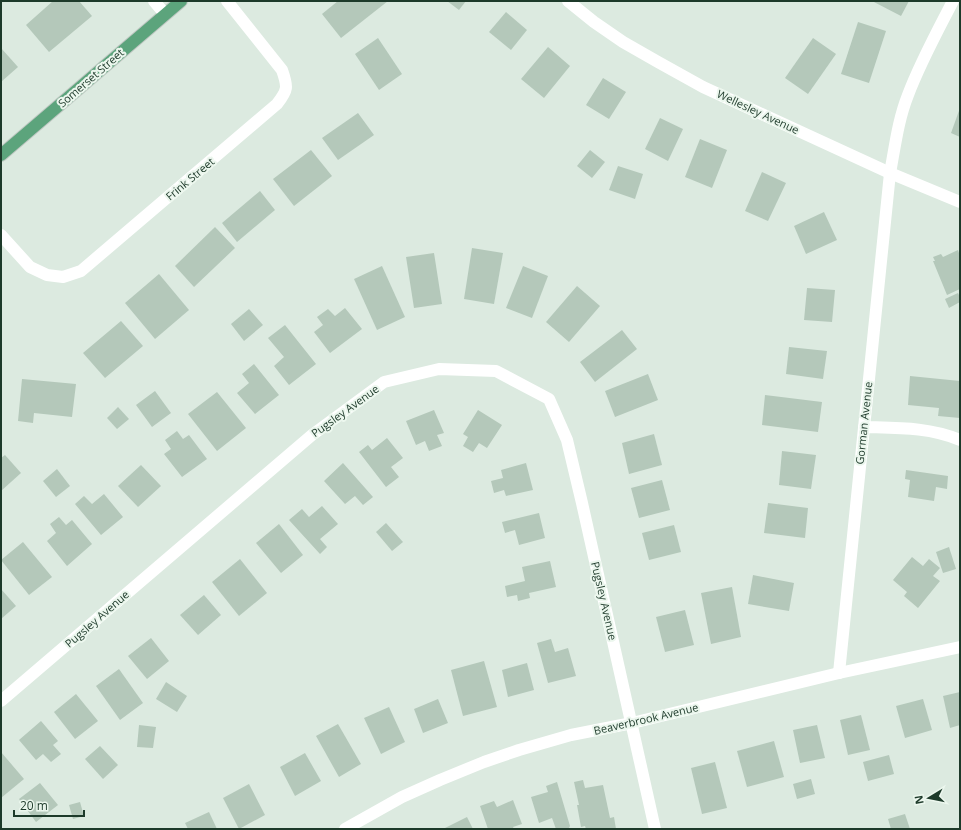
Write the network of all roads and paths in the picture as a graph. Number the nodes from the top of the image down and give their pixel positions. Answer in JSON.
{"nodes":[{"id":1,"x":154,"y":1,"type":"edge"},
{"id":2,"x":181,"y":1,"type":"edge"},
{"id":3,"x":227,"y":1,"type":"edge"},
{"id":4,"x":568,"y":1,"type":"edge"},
{"id":5,"x":953,"y":1,"type":"edge"},
{"id":6,"x":165,"y":14,"type":"junction"},
{"id":7,"x":1,"y":155,"type":"edge"},
{"id":8,"x":890,"y":173,"type":"junction"},
{"id":9,"x":960,"y":202,"type":"edge"},
{"id":10,"x":1,"y":235,"type":"edge"},
{"id":11,"x":864,"y":427,"type":"junction"},
{"id":12,"x":960,"y":440,"type":"edge"},
{"id":13,"x":960,"y":647,"type":"edge"},
{"id":14,"x":839,"y":673,"type":"junction"},
{"id":15,"x":1,"y":700,"type":"edge"},
{"id":16,"x":632,"y":724,"type":"junction"},
{"id":17,"x":345,"y":829,"type":"edge"},
{"id":18,"x":655,"y":829,"type":"edge"}],
"edges":[{"from":1,"to":6,"type":"street"},
{"from":2,"to":6,"type":"main road","name":"Somerset Street"},
{"from":3,"to":10,"type":"street","name":"Frink Street"},
{"from":4,"to":8,"type":"street","name":"Wellesley Avenue"},
{"from":5,"to":8,"type":"street","name":"Gorman Avenue"},
{"from":6,"to":7,"type":"main road","name":"Somerset Street"},
{"from":8,"to":9,"type":"street","name":"Wellesley Avenue"},
{"from":8,"to":11,"type":"street","name":"Gorman Avenue"},
{"from":11,"to":12,"type":"street"},
{"from":11,"to":14,"type":"street","name":"Gorman Avenue"},
{"from":13,"to":14,"type":"street","name":"Beaverbrook Avenue"},
{"from":14,"to":16,"type":"street","name":"Beaverbrook Avenue"},
{"from":15,"to":16,"type":"street","name":"Pugsley Avenue"},
{"from":16,"to":17,"type":"street","name":"Beaverbrook Avenue"},
{"from":16,"to":18,"type":"street","name":"Pugsley Avenue"}]}
